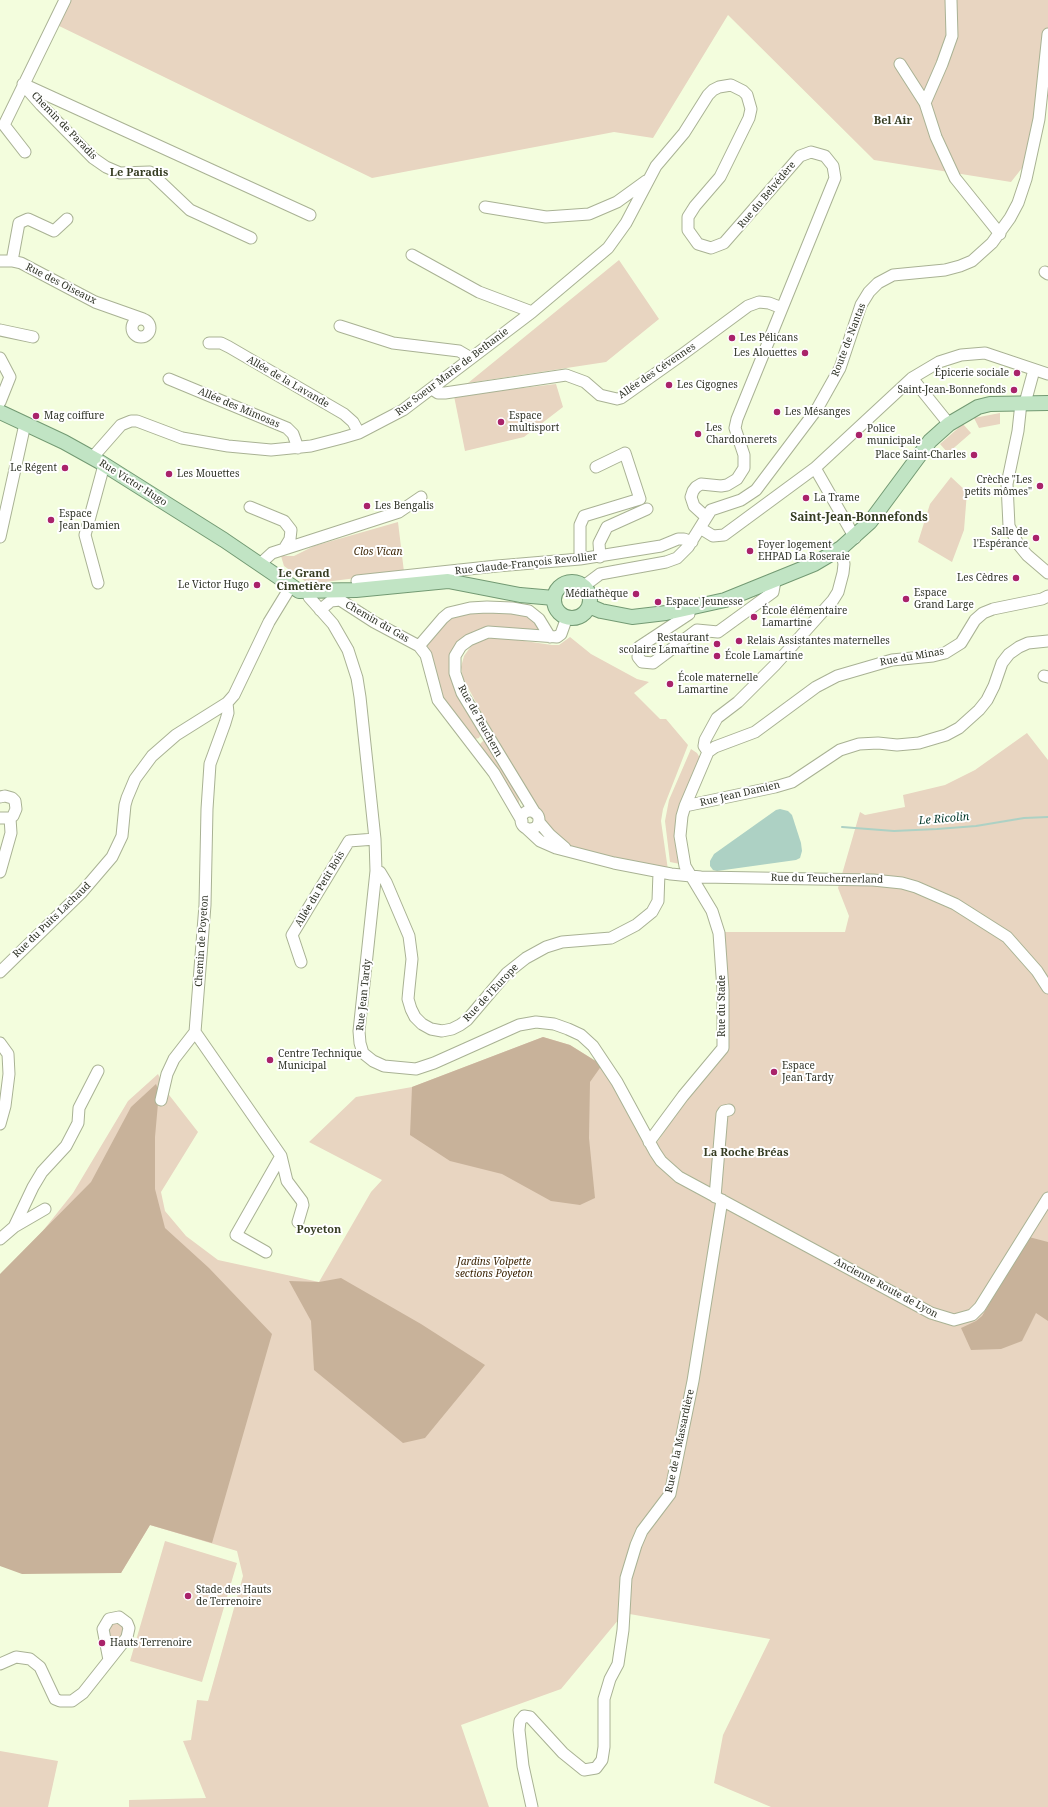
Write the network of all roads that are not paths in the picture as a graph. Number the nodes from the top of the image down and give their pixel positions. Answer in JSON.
{"nodes":[{"id":1,"x":65,"y":0,"type":"edge"},
{"id":2,"x":951,"y":0,"type":"edge"},
{"id":3,"x":1048,"y":34,"type":"edge"},
{"id":4,"x":900,"y":64,"type":"dead end"},
{"id":5,"x":23,"y":84,"type":"junction"},
{"id":6,"x":925,"y":103,"type":"junction"},
{"id":7,"x":677,"y":141,"type":"joint"},
{"id":8,"x":25,"y":152,"type":"dead end"},
{"id":9,"x":648,"y":179,"type":"junction"},
{"id":10,"x":485,"y":208,"type":"dead end"},
{"id":11,"x":310,"y":215,"type":"dead end"},
{"id":12,"x":67,"y":220,"type":"dead end"},
{"id":13,"x":1000,"y":234,"type":"junction"},
{"id":14,"x":250,"y":238,"type":"dead end"},
{"id":15,"x":412,"y":254,"type":"dead end"},
{"id":16,"x":0,"y":261,"type":"edge"},
{"id":17,"x":12,"y":261,"type":"junction"},
{"id":18,"x":782,"y":308,"type":"junction"},
{"id":19,"x":532,"y":312,"type":"junction"},
{"id":20,"x":143,"y":319,"type":"dead end"},
{"id":21,"x":340,"y":326,"type":"dead end"},
{"id":22,"x":0,"y":330,"type":"edge"},
{"id":23,"x":33,"y":337,"type":"dead end"},
{"id":24,"x":209,"y":343,"type":"dead end"},
{"id":25,"x":0,"y":358,"type":"edge"},
{"id":26,"x":471,"y":358,"type":"junction"},
{"id":27,"x":1034,"y":370,"type":"junction"},
{"id":28,"x":1048,"y":374,"type":"edge"},
{"id":29,"x":912,"y":378,"type":"junction"},
{"id":30,"x":169,"y":379,"type":"dead end"},
{"id":31,"x":432,"y":389,"type":"junction"},
{"id":32,"x":0,"y":402,"type":"edge"},
{"id":33,"x":1023,"y":403,"type":"junction"},
{"id":34,"x":1048,"y":403,"type":"edge"},
{"id":35,"x":0,"y":412,"type":"edge"},
{"id":36,"x":25,"y":424,"type":"junction"},
{"id":37,"x":950,"y":424,"type":"junction"},
{"id":38,"x":360,"y":433,"type":"junction"},
{"id":39,"x":298,"y":448,"type":"junction"},
{"id":40,"x":98,"y":461,"type":"junction"},
{"id":41,"x":596,"y":467,"type":"dead end"},
{"id":42,"x":815,"y":468,"type":"junction"},
{"id":43,"x":421,"y":497,"type":"dead end"},
{"id":44,"x":250,"y":507,"type":"dead end"},
{"id":45,"x":647,"y":508,"type":"dead end"},
{"id":46,"x":706,"y":517,"type":"junction"},
{"id":47,"x":700,"y":528,"type":"junction"},
{"id":48,"x":0,"y":537,"type":"edge"},
{"id":49,"x":855,"y":538,"type":"junction"},
{"id":50,"x":692,"y":542,"type":"junction"},
{"id":51,"x":284,"y":549,"type":"junction"},
{"id":52,"x":834,"y":552,"type":"junction"},
{"id":53,"x":600,"y":557,"type":"junction"},
{"id":54,"x":580,"y":559,"type":"junction"},
{"id":55,"x":260,"y":564,"type":"junction"},
{"id":56,"x":1048,"y":574,"type":"edge"},
{"id":57,"x":358,"y":581,"type":"dead end"},
{"id":58,"x":775,"y":581,"type":"junction"},
{"id":59,"x":98,"y":583,"type":"dead end"},
{"id":60,"x":291,"y":586,"type":"junction"},
{"id":61,"x":584,"y":586,"type":"junction"},
{"id":62,"x":309,"y":592,"type":"junction"},
{"id":63,"x":1048,"y":596,"type":"edge"},
{"id":64,"x":554,"y":598,"type":"junction"},
{"id":65,"x":588,"y":606,"type":"junction"},
{"id":66,"x":688,"y":609,"type":"junction"},
{"id":67,"x":320,"y":610,"type":"junction"},
{"id":68,"x":567,"y":617,"type":"junction"},
{"id":69,"x":550,"y":637,"type":"junction"},
{"id":70,"x":1048,"y":641,"type":"edge"},
{"id":71,"x":419,"y":646,"type":"junction"},
{"id":72,"x":227,"y":703,"type":"junction"},
{"id":73,"x":708,"y":752,"type":"junction"},
{"id":74,"x":523,"y":794,"type":"junction"},
{"id":75,"x":0,"y":797,"type":"edge"},
{"id":76,"x":685,"y":806,"type":"junction"},
{"id":77,"x":537,"y":817,"type":"junction"},
{"id":78,"x":5,"y":818,"type":"edge"},
{"id":79,"x":524,"y":821,"type":"junction"},
{"id":80,"x":375,"y":839,"type":"junction"},
{"id":81,"x":570,"y":852,"type":"junction"},
{"id":82,"x":376,"y":871,"type":"junction"},
{"id":83,"x":0,"y":872,"type":"edge"},
{"id":84,"x":659,"y":872,"type":"junction"},
{"id":85,"x":690,"y":877,"type":"junction"},
{"id":86,"x":301,"y":962,"type":"dead end"},
{"id":87,"x":0,"y":972,"type":"edge"},
{"id":88,"x":1048,"y":988,"type":"edge"},
{"id":89,"x":195,"y":1032,"type":"junction"},
{"id":90,"x":0,"y":1043,"type":"edge"},
{"id":91,"x":98,"y":1071,"type":"dead end"},
{"id":92,"x":161,"y":1100,"type":"dead end"},
{"id":93,"x":729,"y":1110,"type":"dead end"},
{"id":94,"x":0,"y":1124,"type":"edge"},
{"id":95,"x":649,"y":1142,"type":"junction"},
{"id":96,"x":281,"y":1156,"type":"junction"},
{"id":97,"x":1048,"y":1198,"type":"edge"},
{"id":98,"x":718,"y":1199,"type":"junction"},
{"id":99,"x":45,"y":1210,"type":"dead end"},
{"id":100,"x":298,"y":1222,"type":"dead end"},
{"id":101,"x":14,"y":1226,"type":"junction"},
{"id":102,"x":0,"y":1240,"type":"edge"},
{"id":103,"x":266,"y":1252,"type":"dead end"},
{"id":104,"x":109,"y":1660,"type":"dead end"},
{"id":105,"x":0,"y":1664,"type":"edge"},
{"id":106,"x":532,"y":1807,"type":"edge"}],
"edges":[{"from":1,"to":5,"type":"street"},
{"from":2,"to":6,"type":"street"},
{"from":3,"to":13,"type":"street","name":"Route de Nantas"},
{"from":4,"to":6,"type":"street"},
{"from":5,"to":8,"type":"street"},
{"from":5,"to":11,"type":"street"},
{"from":5,"to":14,"type":"street","name":"Chemin de Paradis"},
{"from":6,"to":13,"type":"street"},
{"from":7,"to":9,"type":"street","name":"Rue Soeur Marie de Bethanie"},
{"from":7,"to":18,"type":"street","name":"Rue du Belvédère"},
{"from":9,"to":10,"type":"street"},
{"from":9,"to":19,"type":"street","name":"Rue Soeur Marie de Bethanie"},
{"from":12,"to":17,"type":"street"},
{"from":13,"to":46,"type":"street","name":"Route de Nantas"},
{"from":15,"to":19,"type":"street"},
{"from":16,"to":17,"type":"street","name":"Rue des Oiseaux"},
{"from":17,"to":20,"type":"street","name":"Rue des Oiseaux"},
{"from":18,"to":31,"type":"street","name":"Allée des Cévennes"},
{"from":18,"to":46,"type":"street","name":"Rue du Belvédère"},
{"from":19,"to":26,"type":"street","name":"Rue Soeur Marie de Bethanie"},
{"from":21,"to":26,"type":"street"},
{"from":22,"to":23,"type":"street"},
{"from":24,"to":38,"type":"street","name":"Allée de la Lavande"},
{"from":25,"to":32,"type":"street"},
{"from":26,"to":31,"type":"street","name":"Rue Soeur Marie de Bethanie"},
{"from":27,"to":28,"type":"street"},
{"from":27,"to":29,"type":"street"},
{"from":27,"to":33,"type":"street"},
{"from":29,"to":37,"type":"street"},
{"from":29,"to":42,"type":"street"},
{"from":30,"to":39,"type":"street","name":"Allée des Mimosas"},
{"from":31,"to":38,"type":"street","name":"Rue Soeur Marie de Bethanie"},
{"from":33,"to":34,"type":"main road"},
{"from":33,"to":37,"type":"main road"},
{"from":33,"to":56,"type":"street"},
{"from":35,"to":36,"type":"main road","name":"Rue Victor Hugo"},
{"from":36,"to":40,"type":"main road","name":"Rue Victor Hugo"},
{"from":36,"to":48,"type":"street"},
{"from":37,"to":49,"type":"main road"},
{"from":38,"to":39,"type":"street","name":"Rue Soeur Marie de Bethanie"},
{"from":39,"to":40,"type":"street","name":"Rue Soeur Marie de Bethanie"},
{"from":40,"to":55,"type":"main road","name":"Rue Victor Hugo"},
{"from":40,"to":59,"type":"street","name":"Rue Soeur Marie de Bethanie"},
{"from":41,"to":54,"type":"street"},
{"from":42,"to":47,"type":"street"},
{"from":42,"to":49,"type":"street"},
{"from":43,"to":51,"type":"street"},
{"from":44,"to":51,"type":"street"},
{"from":45,"to":53,"type":"street"},
{"from":46,"to":47,"type":"street","name":"Route de Nantas"},
{"from":47,"to":50,"type":"street","name":"Route de Nantas"},
{"from":49,"to":52,"type":"main road"},
{"from":50,"to":53,"type":"street","name":"Rue Claude-François Revollier"},
{"from":50,"to":61,"type":"street","name":"Route de Nantas"},
{"from":51,"to":55,"type":"street"},
{"from":52,"to":58,"type":"main road"},
{"from":52,"to":73,"type":"street"},
{"from":53,"to":54,"type":"street","name":"Rue Claude-François Revollier"},
{"from":54,"to":57,"type":"street","name":"Rue Claude-François Revollier"},
{"from":55,"to":60,"type":"main road","name":"Rue Victor Hugo"},
{"from":58,"to":66,"type":"main road"},
{"from":58,"to":66,"type":"street"},
{"from":60,"to":62,"type":"main road","name":"Rue Victor Hugo"},
{"from":60,"to":72,"type":"street"},
{"from":61,"to":64,"type":"main road"},
{"from":61,"to":65,"type":"main road"},
{"from":62,"to":64,"type":"main road"},
{"from":62,"to":67,"type":"street","name":"Rue Jean Tardy"},
{"from":63,"to":73,"type":"street","name":"Rue du Minas"},
{"from":64,"to":68,"type":"main road"},
{"from":65,"to":66,"type":"main road"},
{"from":65,"to":68,"type":"main road"},
{"from":67,"to":71,"type":"street","name":"Chemin du Gas"},
{"from":67,"to":80,"type":"street","name":"Rue Jean Tardy"},
{"from":68,"to":69,"type":"street"},
{"from":69,"to":71,"type":"street","name":"Chemin du Gas"},
{"from":69,"to":74,"type":"street","name":"Rue de Teuchern"},
{"from":70,"to":76,"type":"street","name":"Rue Jean Damien"},
{"from":71,"to":79,"type":"street","name":"Rue du Teuchernerland"},
{"from":72,"to":87,"type":"street","name":"Rue du Puits Lachaud"},
{"from":72,"to":89,"type":"street","name":"Chemin de Poyeton"},
{"from":73,"to":76,"type":"street","name":"Rue du Stade"},
{"from":74,"to":77,"type":"street","name":"Rue du Teuchernerland"},
{"from":74,"to":79,"type":"street"},
{"from":75,"to":78,"type":"street"},
{"from":76,"to":85,"type":"street","name":"Rue du Stade"},
{"from":77,"to":79,"type":"street"},
{"from":77,"to":79,"type":"street"},
{"from":77,"to":81,"type":"street","name":"Rue du Teuchernerland"},
{"from":78,"to":83,"type":"street"},
{"from":79,"to":81,"type":"street","name":"Rue du Teuchernerland"},
{"from":80,"to":82,"type":"street","name":"Rue Jean Tardy"},
{"from":80,"to":86,"type":"street","name":"Allée du Petit Bois"},
{"from":81,"to":84,"type":"street","name":"Rue du Teuchernerland"},
{"from":82,"to":84,"type":"street","name":"Rue de l'Europe"},
{"from":82,"to":95,"type":"street","name":"Rue Jean Tardy"},
{"from":84,"to":85,"type":"street","name":"Rue du Teuchernerland"},
{"from":85,"to":88,"type":"street","name":"Rue du Teuchernerland"},
{"from":85,"to":95,"type":"street","name":"Rue du Stade"},
{"from":89,"to":92,"type":"street"},
{"from":89,"to":96,"type":"street"},
{"from":90,"to":94,"type":"street"},
{"from":91,"to":101,"type":"street"},
{"from":93,"to":98,"type":"street"},
{"from":95,"to":98,"type":"street","name":"Rue Jean Tardy"},
{"from":96,"to":100,"type":"street"},
{"from":96,"to":103,"type":"street"},
{"from":97,"to":98,"type":"street","name":"Ancienne Route de Lyon"},
{"from":98,"to":106,"type":"street","name":"Rue de la Massardière"},
{"from":99,"to":101,"type":"street"},
{"from":101,"to":102,"type":"street"},
{"from":104,"to":105,"type":"street"}]}
